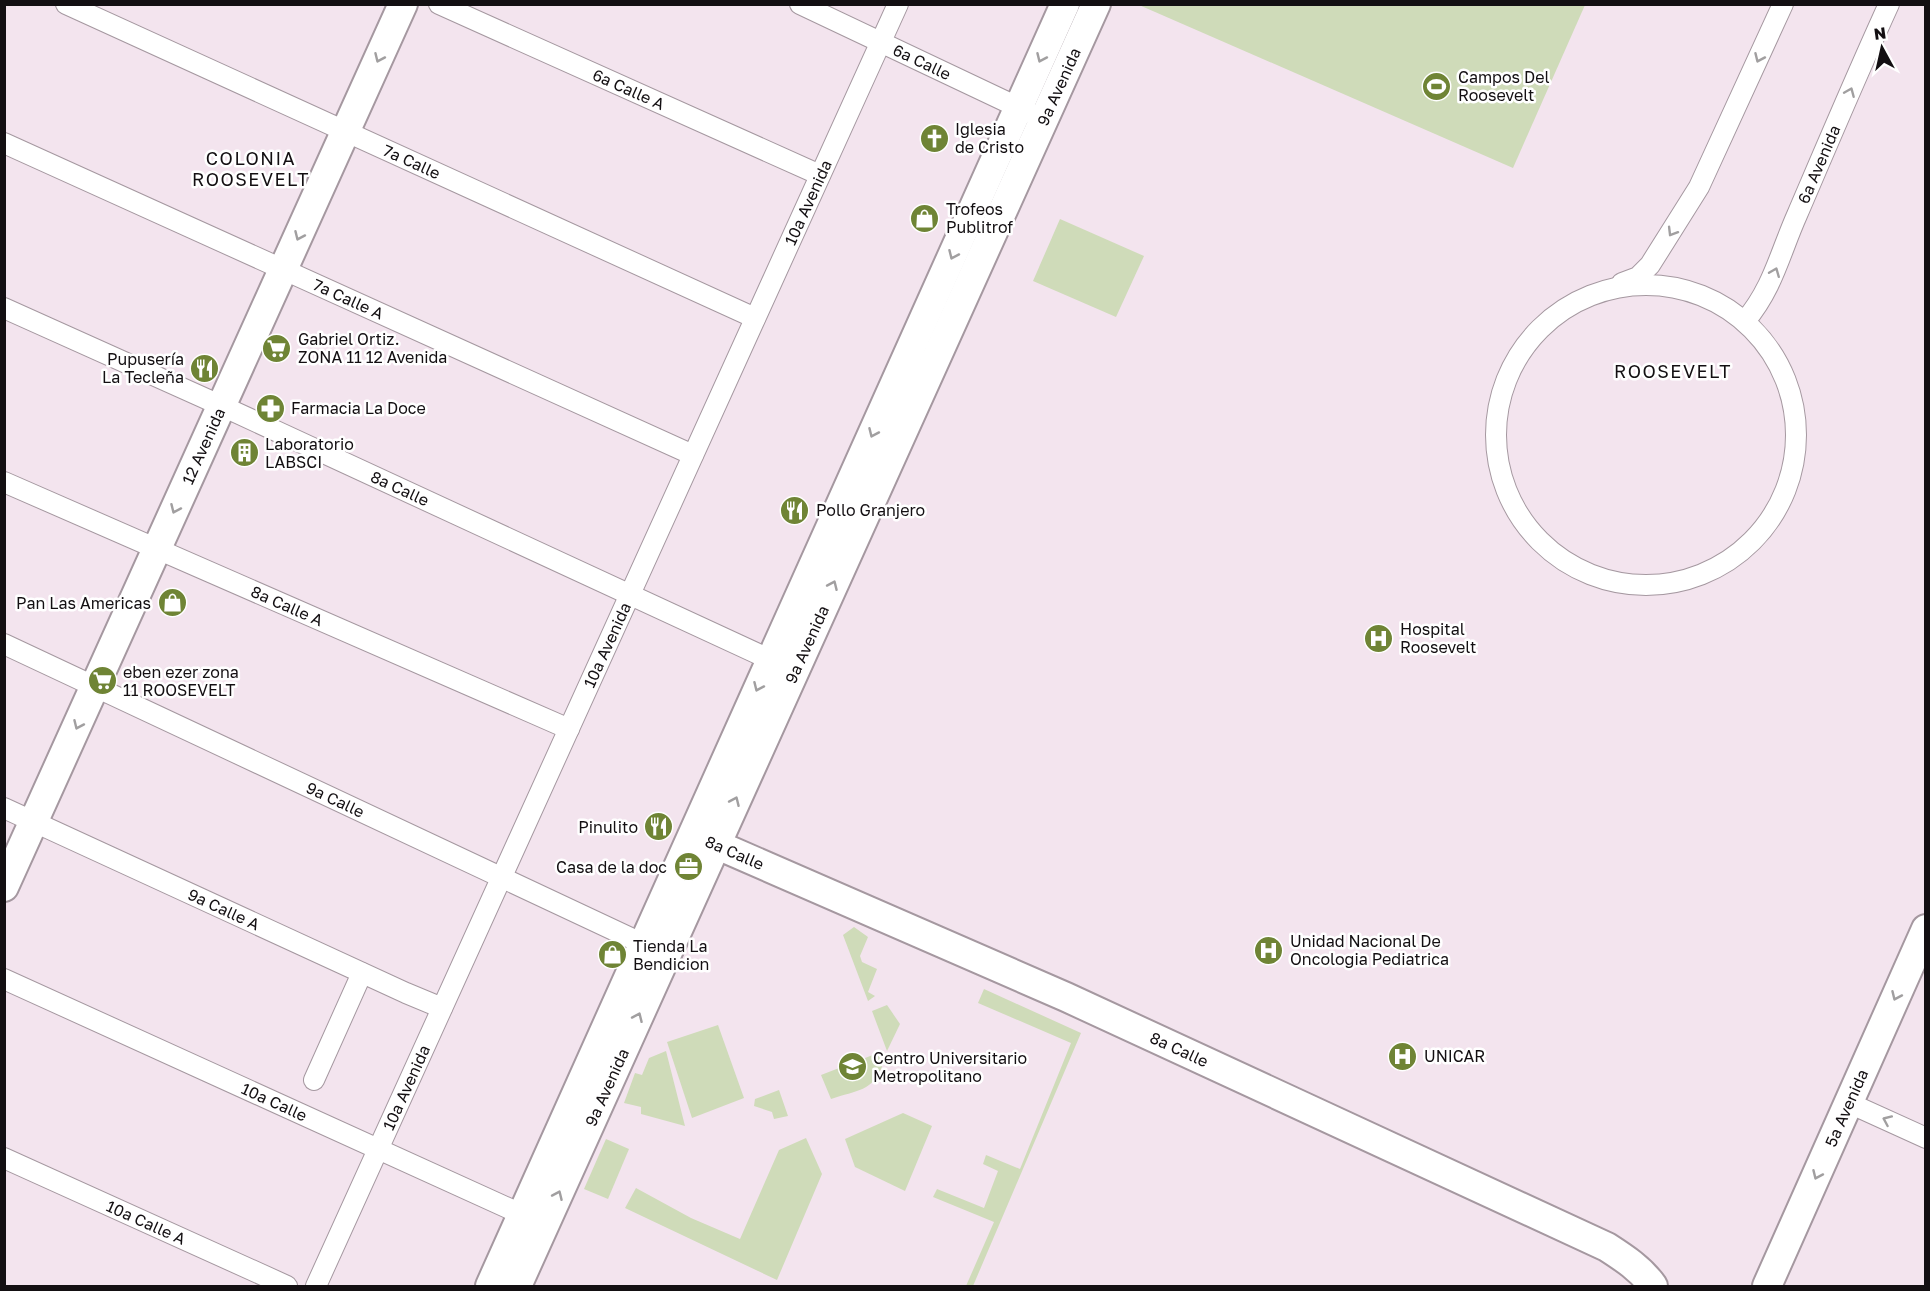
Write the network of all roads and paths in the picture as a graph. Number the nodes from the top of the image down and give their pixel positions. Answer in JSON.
{"nodes":[{"id":1,"x":66,"y":4,"type":"edge"},
{"id":2,"x":403,"y":4,"type":"edge"},
{"id":3,"x":439,"y":4,"type":"edge"},
{"id":4,"x":800,"y":4,"type":"edge"},
{"id":5,"x":898,"y":4,"type":"edge"},
{"id":6,"x":1065,"y":4,"type":"edge"},
{"id":7,"x":1096,"y":4,"type":"edge"},
{"id":8,"x":1783,"y":4,"type":"edge"},
{"id":9,"x":1889,"y":4,"type":"edge"},
{"id":10,"x":881,"y":42,"type":"junction"},
{"id":11,"x":1019,"y":108,"type":"junction"},
{"id":12,"x":1045,"y":118,"type":"junction"},
{"id":13,"x":346,"y":132,"type":"junction"},
{"id":14,"x":4,"y":143,"type":"edge"},
{"id":15,"x":820,"y":175,"type":"junction"},
{"id":16,"x":284,"y":270,"type":"junction"},
{"id":17,"x":1605,"y":290,"type":"junction"},
{"id":18,"x":4,"y":308,"type":"edge"},
{"id":19,"x":755,"y":318,"type":"junction"},
{"id":20,"x":1745,"y":321,"type":"junction"},
{"id":21,"x":222,"y":406,"type":"junction"},
{"id":22,"x":693,"y":455,"type":"junction"},
{"id":23,"x":4,"y":482,"type":"edge"},
{"id":24,"x":157,"y":549,"type":"junction"},
{"id":25,"x":630,"y":595,"type":"junction"},
{"id":26,"x":4,"y":644,"type":"edge"},
{"id":27,"x":782,"y":665,"type":"junction"},
{"id":28,"x":95,"y":687,"type":"junction"},
{"id":29,"x":569,"y":729,"type":"junction"},
{"id":30,"x":4,"y":808,"type":"edge"},
{"id":31,"x":34,"y":822,"type":"junction"},
{"id":32,"x":704,"y":839,"type":"junction"},
{"id":33,"x":501,"y":878,"type":"junction"},
{"id":34,"x":4,"y":888,"type":"edge"},
{"id":35,"x":1926,"y":929,"type":"edge"},
{"id":36,"x":654,"y":950,"type":"junction"},
{"id":37,"x":362,"y":973,"type":"junction"},
{"id":38,"x":4,"y":980,"type":"edge"},
{"id":39,"x":442,"y":1008,"type":"junction"},
{"id":40,"x":314,"y":1080,"type":"dead end"},
{"id":41,"x":1849,"y":1103,"type":"junction"},
{"id":42,"x":1926,"y":1138,"type":"edge"},
{"id":43,"x":378,"y":1150,"type":"junction"},
{"id":44,"x":4,"y":1158,"type":"edge"},
{"id":45,"x":532,"y":1219,"type":"junction"},
{"id":46,"x":286,"y":1287,"type":"edge"},
{"id":47,"x":316,"y":1287,"type":"edge"},
{"id":48,"x":490,"y":1287,"type":"edge"},
{"id":49,"x":516,"y":1287,"type":"edge"},
{"id":50,"x":1653,"y":1287,"type":"edge"},
{"id":51,"x":1767,"y":1287,"type":"edge"}],
"edges":[{"from":1,"to":13,"type":"street","name":"7a Calle"},
{"from":2,"to":13,"type":"street","name":"12 Avenida","one_way":true},
{"from":3,"to":15,"type":"street","name":"6a Calle A"},
{"from":4,"to":10,"type":"street","name":"6a Calle"},
{"from":5,"to":10,"type":"street","name":"10a Avenida"},
{"from":6,"to":11,"type":"street","name":"9a Avenida","one_way":true},
{"from":7,"to":12,"type":"street","name":"9a Avenida"},
{"from":8,"to":17,"type":"street","one_way":true},
{"from":20,"to":9,"type":"street","name":"6a Avenida","one_way":true},
{"from":10,"to":11,"type":"street","name":"6a Calle"},
{"from":10,"to":15,"type":"street","name":"10a Avenida"},
{"from":11,"to":12,"type":"street","name":"6a Calle"},
{"from":11,"to":27,"type":"street","name":"9a Avenida","one_way":true},
{"from":27,"to":12,"type":"street","name":"9a Avenida","one_way":true},
{"from":13,"to":16,"type":"street","name":"12 Avenida","one_way":true},
{"from":13,"to":19,"type":"street","name":"7a Calle"},
{"from":14,"to":16,"type":"street","name":"7a Calle A"},
{"from":15,"to":19,"type":"street","name":"10a Avenida"},
{"from":16,"to":21,"type":"street","name":"12 Avenida"},
{"from":16,"to":22,"type":"street","name":"7a Calle A"},
{"from":17,"to":20,"type":"street"},
{"from":17,"to":20,"type":"street"},
{"from":18,"to":21,"type":"street","name":"8a Calle"},
{"from":19,"to":22,"type":"street","name":"10a Avenida"},
{"from":21,"to":24,"type":"street","name":"12 Avenida","one_way":true},
{"from":21,"to":25,"type":"street","name":"8a Calle"},
{"from":22,"to":25,"type":"street","name":"10a Avenida"},
{"from":23,"to":24,"type":"street","name":"8a Calle A"},
{"from":24,"to":28,"type":"street","name":"12 Avenida"},
{"from":24,"to":29,"type":"street","name":"8a Calle A"},
{"from":25,"to":27,"type":"street","name":"8a Calle"},
{"from":25,"to":29,"type":"street","name":"10a Avenida"},
{"from":26,"to":28,"type":"street","name":"9a Calle"},
{"from":27,"to":32,"type":"street","name":"9a Avenida"},
{"from":28,"to":31,"type":"street","name":"12 Avenida","one_way":true},
{"from":28,"to":33,"type":"street","name":"9a Calle"},
{"from":29,"to":33,"type":"street","name":"10a Avenida"},
{"from":30,"to":31,"type":"street","name":"9a Calle A"},
{"from":31,"to":34,"type":"street","name":"12 Avenida"},
{"from":31,"to":37,"type":"street","name":"9a Calle A"},
{"from":32,"to":36,"type":"street","name":"9a Avenida"},
{"from":32,"to":50,"type":"street","name":"8a Calle"},
{"from":33,"to":36,"type":"street","name":"9a Calle"},
{"from":33,"to":39,"type":"street","name":"10a Avenida"},
{"from":35,"to":41,"type":"street","name":"5a Avenida","one_way":true},
{"from":36,"to":45,"type":"street","name":"9a Avenida"},
{"from":37,"to":39,"type":"street","name":"9a Calle A"},
{"from":37,"to":40,"type":"street"},
{"from":38,"to":43,"type":"street","name":"10a Calle"},
{"from":39,"to":43,"type":"street","name":"10a Avenida"},
{"from":42,"to":41,"type":"street","one_way":true},
{"from":41,"to":51,"type":"street","name":"5a Avenida","one_way":true},
{"from":43,"to":45,"type":"street","name":"10a Calle"},
{"from":43,"to":47,"type":"street","name":"10a Avenida"},
{"from":44,"to":46,"type":"street","name":"10a Calle A"},
{"from":45,"to":48,"type":"street","name":"9a Avenida"},
{"from":45,"to":49,"type":"street","name":"9a Avenida"}]}
